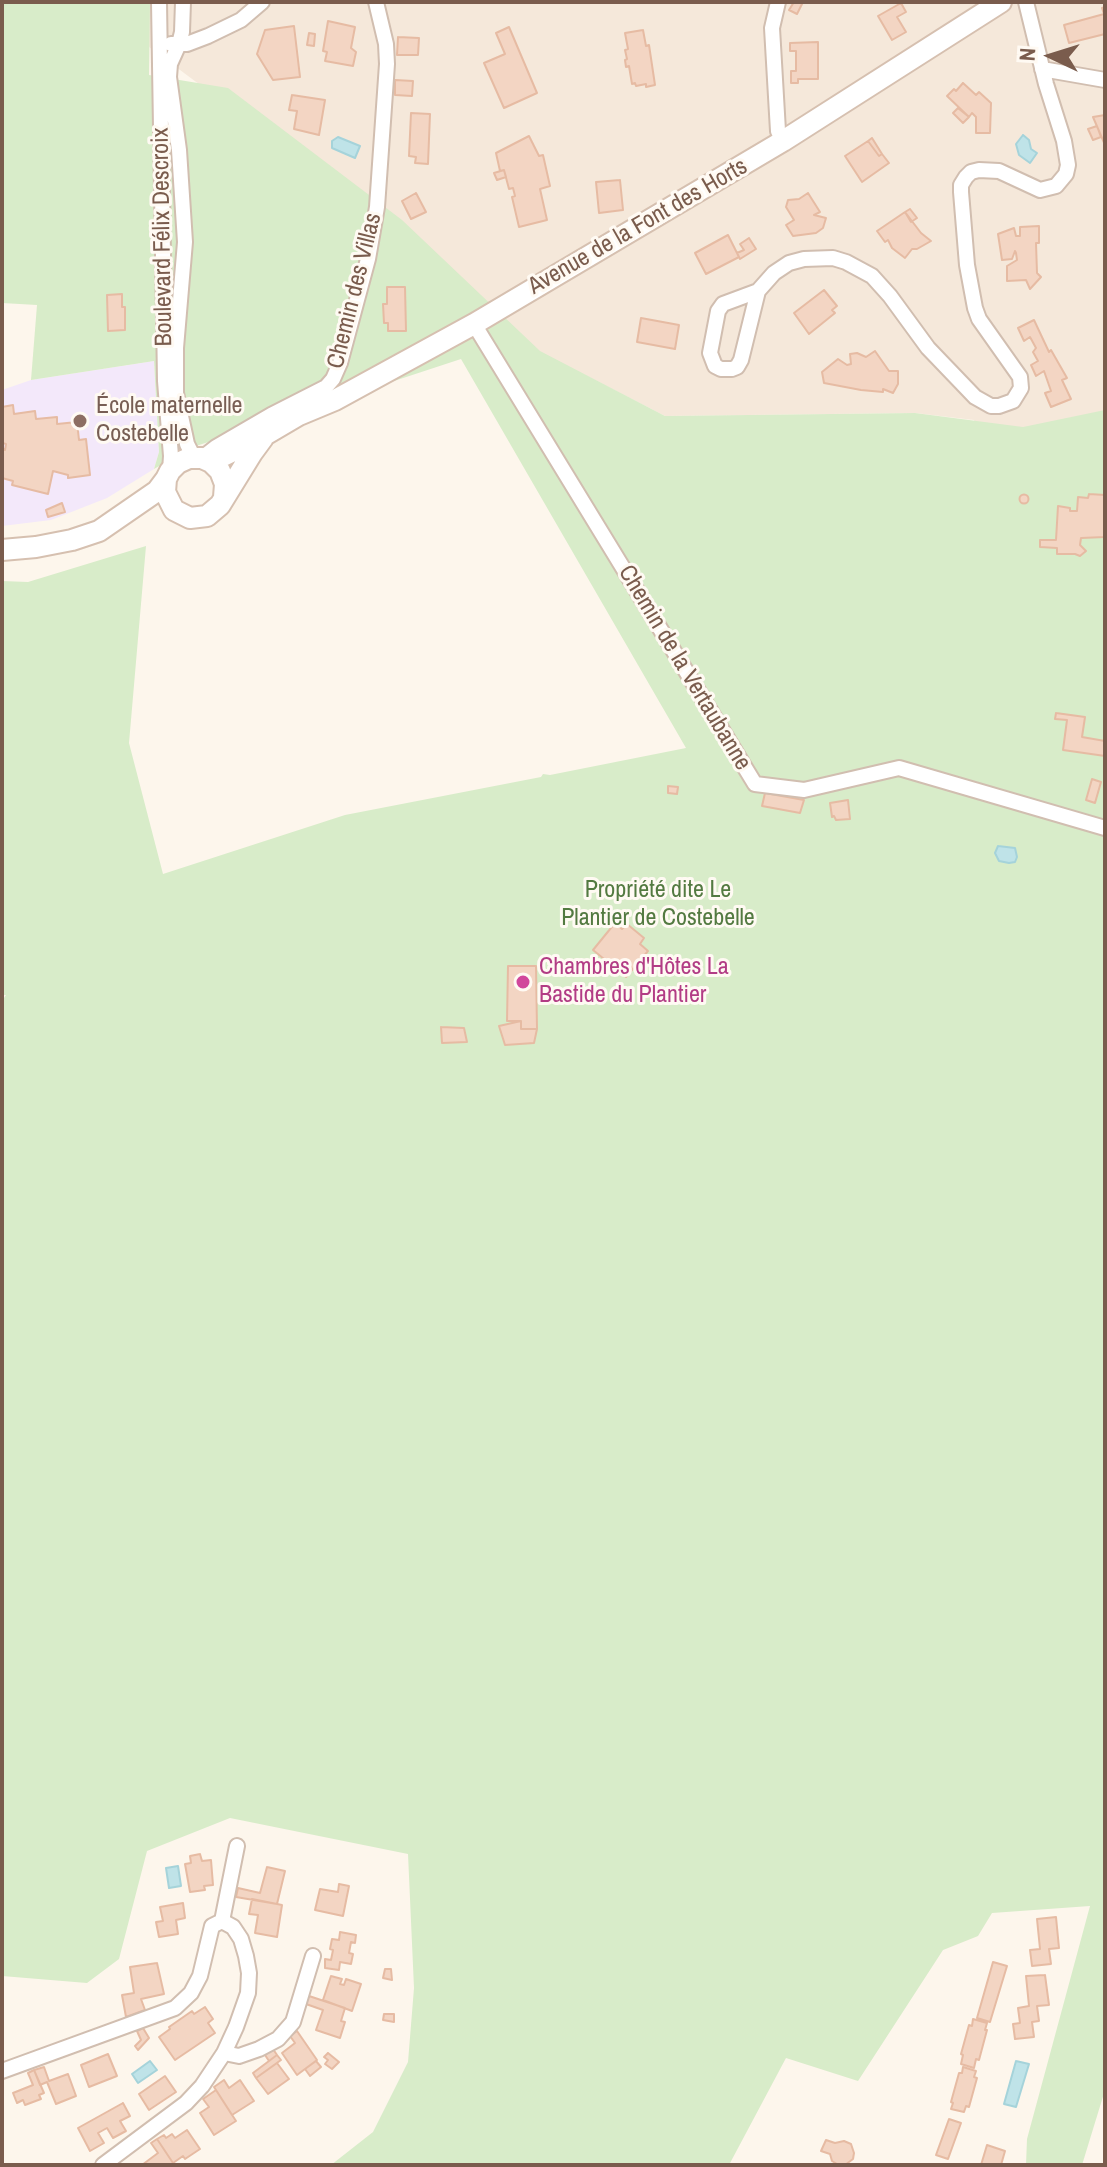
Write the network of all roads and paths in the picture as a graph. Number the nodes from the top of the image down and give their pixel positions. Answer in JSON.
{"nodes":[{"id":1,"x":159,"y":2,"type":"edge"},
{"id":2,"x":183,"y":2,"type":"edge"},
{"id":3,"x":262,"y":2,"type":"edge"},
{"id":4,"x":376,"y":2,"type":"edge"},
{"id":5,"x":778,"y":2,"type":"edge"},
{"id":6,"x":1001,"y":2,"type":"edge"},
{"id":7,"x":1026,"y":2,"type":"edge"},
{"id":8,"x":161,"y":37,"type":"junction"},
{"id":9,"x":179,"y":44,"type":"junction"},
{"id":10,"x":1042,"y":69,"type":"junction"},
{"id":11,"x":1105,"y":80,"type":"edge"},
{"id":12,"x":783,"y":141,"type":"junction"},
{"id":13,"x":758,"y":291,"type":"junction"},
{"id":14,"x":474,"y":324,"type":"junction"},
{"id":15,"x":265,"y":435,"type":"junction"},
{"id":16,"x":202,"y":459,"type":"junction"},
{"id":17,"x":168,"y":475,"type":"junction"},
{"id":18,"x":224,"y":497,"type":"junction"},
{"id":19,"x":174,"y":510,"type":"junction"},
{"id":20,"x":118,"y":518,"type":"junction"},
{"id":21,"x":2,"y":550,"type":"edge"},
{"id":22,"x":1105,"y":828,"type":"edge"},
{"id":23,"x":237,"y":1846,"type":"dead end"},
{"id":24,"x":222,"y":1921,"type":"junction"},
{"id":25,"x":313,"y":1956,"type":"dead end"},
{"id":26,"x":224,"y":2053,"type":"junction"},
{"id":27,"x":2,"y":2071,"type":"edge"},
{"id":28,"x":103,"y":2165,"type":"edge"}],
"edges":[{"from":1,"to":8,"type":"street","name":"Boulevard Félix Descroix"},
{"from":2,"to":9,"type":"street","name":"Boulevard Félix Descroix"},
{"from":3,"to":9,"type":"street"},
{"from":4,"to":16,"type":"street","name":"Chemin des Villas"},
{"from":5,"to":12,"type":"street"},
{"from":6,"to":12,"type":"main road","name":"Avenue de la Font des Horts"},
{"from":7,"to":10,"type":"street"},
{"from":8,"to":9,"type":"street"},
{"from":8,"to":17,"type":"street","name":"Boulevard Félix Descroix"},
{"from":9,"to":16,"type":"street","name":"Boulevard Félix Descroix"},
{"from":10,"to":11,"type":"street"},
{"from":10,"to":13,"type":"street"},
{"from":12,"to":14,"type":"main road","name":"Avenue de la Font des Horts"},
{"from":13,"to":13,"type":"street"},
{"from":14,"to":15,"type":"main road","name":"Avenue de la Font des Horts"},
{"from":14,"to":22,"type":"street","name":"Chemin de la Vertaubanne"},
{"from":15,"to":16,"type":"main road","name":"Avenue de la Font des Horts"},
{"from":15,"to":18,"type":"main road","name":"Avenue de la Font des Horts"},
{"from":16,"to":17,"type":"main road"},
{"from":16,"to":18,"type":"main road"},
{"from":17,"to":19,"type":"main road"},
{"from":17,"to":20,"type":"main road"},
{"from":18,"to":19,"type":"main road"},
{"from":19,"to":20,"type":"main road"},
{"from":20,"to":21,"type":"main road"},
{"from":23,"to":24,"type":"street"},
{"from":24,"to":26,"type":"street"},
{"from":24,"to":27,"type":"street"},
{"from":25,"to":26,"type":"street"},
{"from":26,"to":28,"type":"street"}]}
